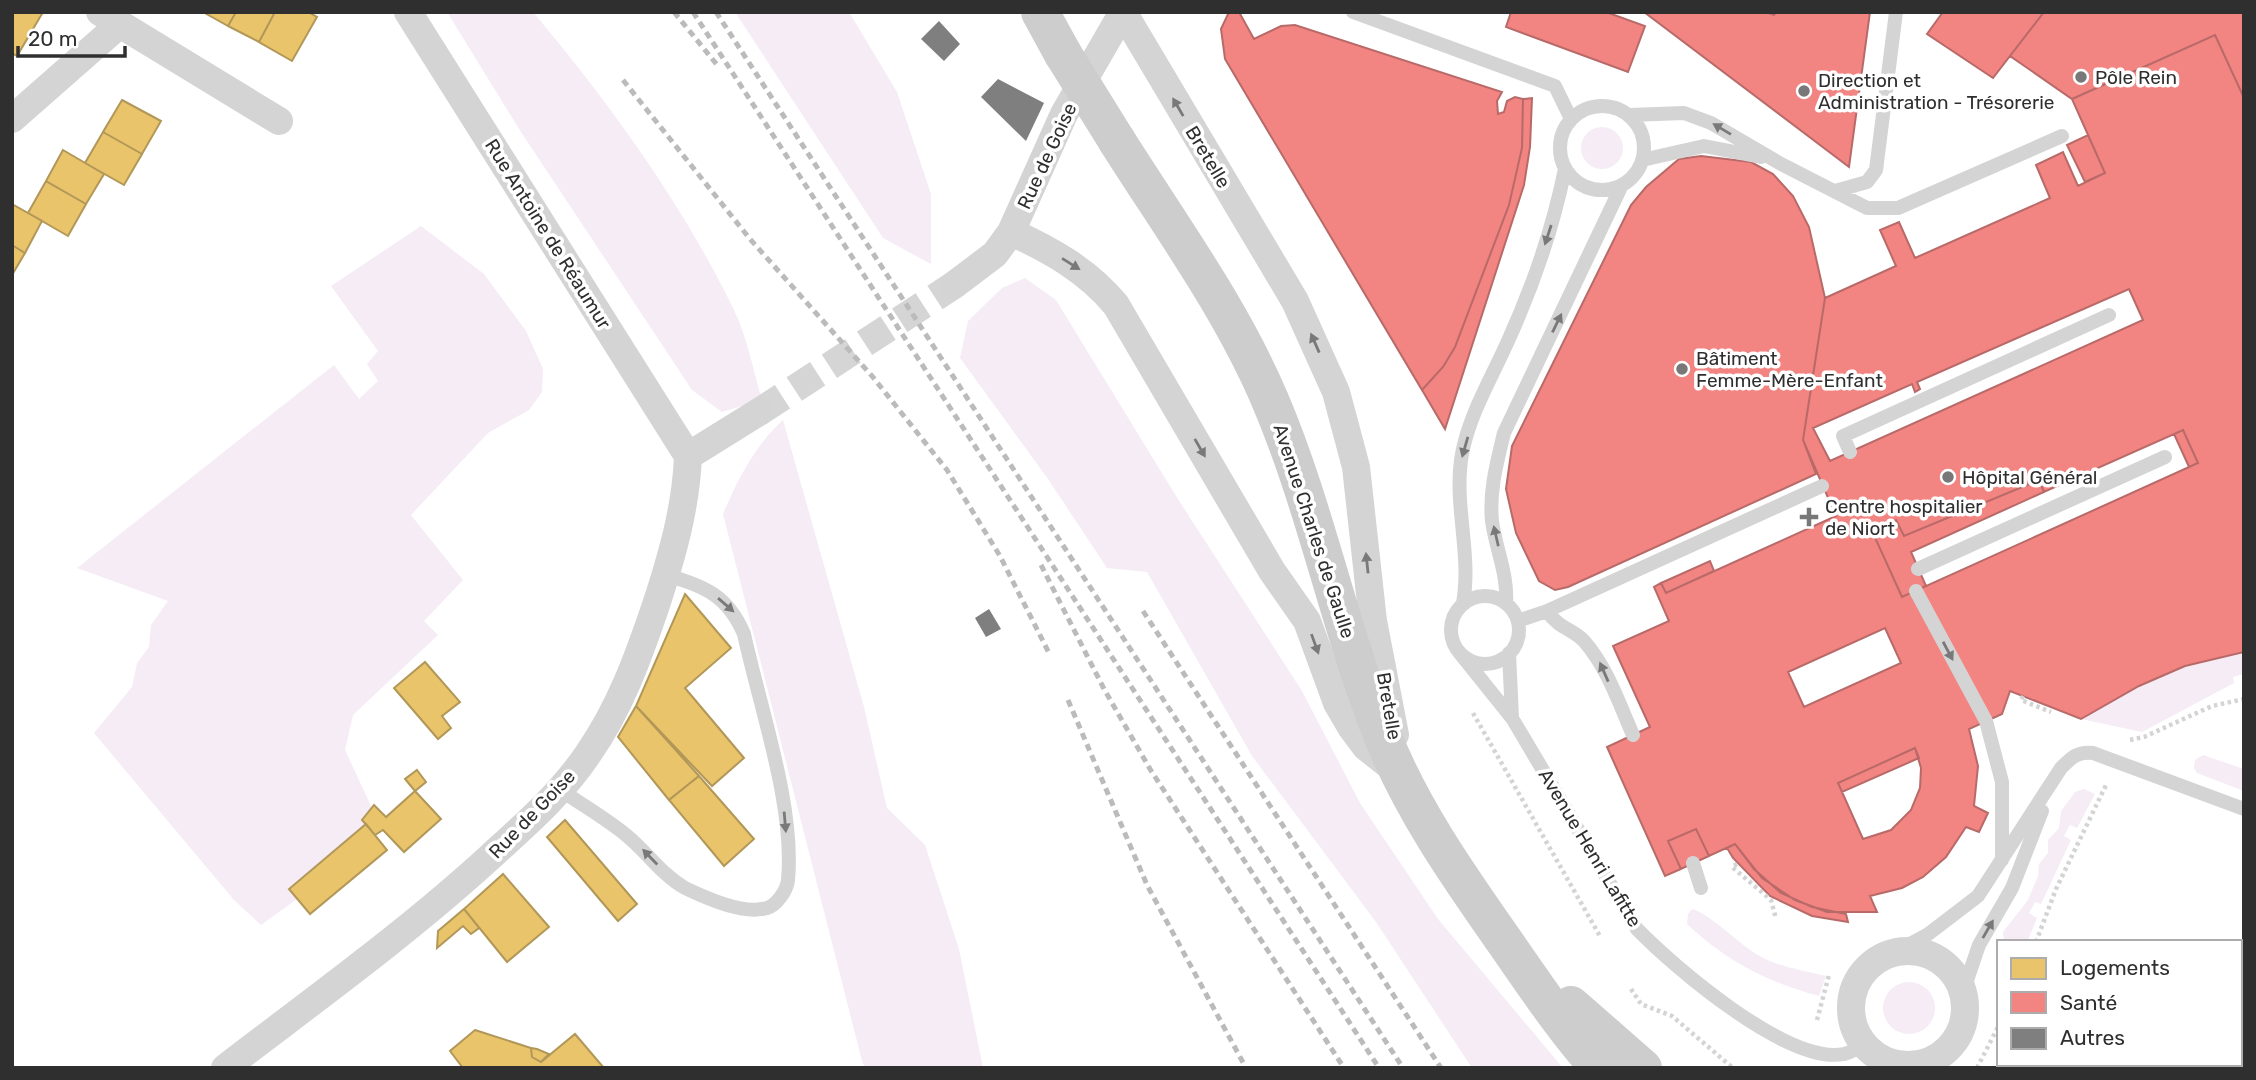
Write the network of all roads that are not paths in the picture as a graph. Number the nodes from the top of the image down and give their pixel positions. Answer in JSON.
{"nodes":[{"id":1,"x":408,"y":12,"type":"edge"},
{"id":2,"x":1040,"y":12,"type":"edge"},
{"id":3,"x":1123,"y":12,"type":"edge"},
{"id":4,"x":1353,"y":12,"type":"edge"},
{"id":5,"x":1896,"y":12,"type":"edge"},
{"id":6,"x":109,"y":19,"type":"edge"},
{"id":7,"x":1630,"y":115,"type":"junction"},
{"id":8,"x":12,"y":119,"type":"edge"},
{"id":9,"x":1570,"y":119,"type":"junction"},
{"id":10,"x":279,"y":121,"type":"dead end"},
{"id":11,"x":2062,"y":136,"type":"dead end"},
{"id":12,"x":1643,"y":160,"type":"junction"},
{"id":13,"x":1781,"y":164,"type":"junction"},
{"id":14,"x":1565,"y":169,"type":"junction"},
{"id":15,"x":1622,"y":186,"type":"junction"},
{"id":16,"x":1836,"y":191,"type":"junction"},
{"id":17,"x":1011,"y":232,"type":"junction"},
{"id":18,"x":954,"y":285,"type":"tunnel mouth"},
{"id":19,"x":2109,"y":315,"type":"dead end"},
{"id":20,"x":759,"y":412,"type":"tunnel mouth"},
{"id":21,"x":1850,"y":452,"type":"dead end"},
{"id":22,"x":688,"y":456,"type":"junction"},
{"id":23,"x":2165,"y":457,"type":"dead end"},
{"id":24,"x":1822,"y":486,"type":"dead end"},
{"id":25,"x":1918,"y":569,"type":"dead end"},
{"id":26,"x":666,"y":575,"type":"junction"},
{"id":27,"x":1916,"y":591,"type":"dead end"},
{"id":28,"x":1463,"y":603,"type":"junction"},
{"id":29,"x":1506,"y":603,"type":"junction"},
{"id":30,"x":1546,"y":611,"type":"junction"},
{"id":31,"x":1518,"y":621,"type":"junction"},
{"id":32,"x":1459,"y":652,"type":"junction"},
{"id":33,"x":1509,"y":653,"type":"junction"},
{"id":34,"x":1512,"y":718,"type":"junction"},
{"id":35,"x":1633,"y":735,"type":"dead end"},
{"id":36,"x":1402,"y":776,"type":"junction"},
{"id":37,"x":2051,"y":785,"type":"junction"},
{"id":38,"x":561,"y":790,"type":"junction"},
{"id":39,"x":2244,"y":809,"type":"edge"},
{"id":40,"x":2002,"y":861,"type":"junction"},
{"id":41,"x":1693,"y":863,"type":"dead end"},
{"id":42,"x":1701,"y":888,"type":"dead end"},
{"id":43,"x":1508,"y":947,"type":"junction"},
{"id":44,"x":1895,"y":951,"type":"junction"},
{"id":45,"x":1963,"y":992,"type":"junction"},
{"id":46,"x":1876,"y":1057,"type":"edge"},
{"id":47,"x":1942,"y":1059,"type":"edge"},
{"id":48,"x":225,"y":1068,"type":"edge"},
{"id":49,"x":1599,"y":1068,"type":"edge"},
{"id":50,"x":1643,"y":1068,"type":"edge"}],
"edges":[{"from":1,"to":22,"type":"street","name":"Rue Antoine de Réaumur"},
{"from":2,"to":36,"type":"main road","name":"Avenue Charles de Gaulle","bridge":true},
{"from":3,"to":17,"type":"street","name":"Rue de Goise"},
{"from":36,"to":3,"type":"street","name":"Bretelle","one_way":true},
{"from":4,"to":9,"type":"lane"},
{"from":5,"to":16,"type":"lane"},
{"from":6,"to":8,"type":"street"},
{"from":6,"to":10,"type":"street"},
{"from":7,"to":9,"type":"lane"},
{"from":7,"to":12,"type":"lane"},
{"from":13,"to":7,"type":"lane","one_way":true},
{"from":9,"to":14,"type":"lane"},
{"from":11,"to":16,"type":"lane"},
{"from":12,"to":13,"type":"lane"},
{"from":12,"to":15,"type":"lane"},
{"from":13,"to":16,"type":"lane"},
{"from":14,"to":15,"type":"lane"},
{"from":14,"to":28,"type":"lane","one_way":true},
{"from":29,"to":15,"type":"lane","one_way":true},
{"from":17,"to":18,"type":"street","name":"Rue de Goise"},
{"from":17,"to":36,"type":"street","name":"Bretelle","one_way":true},
{"from":19,"to":21,"type":"lane"},
{"from":20,"to":22,"type":"street"},
{"from":22,"to":26,"type":"street","name":"Rue de Goise"},
{"from":23,"to":25,"type":"lane"},
{"from":24,"to":30,"type":"lane"},
{"from":26,"to":38,"type":"street","name":"Rue de Goise"},
{"from":26,"to":38,"type":"lane","one_way":true},
{"from":27,"to":40,"type":"lane","one_way":true},
{"from":28,"to":29,"type":"lane"},
{"from":28,"to":32,"type":"lane"},
{"from":29,"to":31,"type":"lane"},
{"from":30,"to":31,"type":"lane"},
{"from":35,"to":30,"type":"lane","one_way":true},
{"from":31,"to":33,"type":"lane"},
{"from":32,"to":33,"type":"lane"},
{"from":32,"to":34,"type":"lane","name":"Avenue Henri Lafitte"},
{"from":33,"to":34,"type":"lane","name":"Avenue Henri Lafitte"},
{"from":34,"to":46,"type":"lane","name":"Avenue Henri Lafitte"},
{"from":36,"to":43,"type":"main road","name":"Avenue Charles de Gaulle"},
{"from":37,"to":39,"type":"lane"},
{"from":37,"to":40,"type":"lane"},
{"from":45,"to":37,"type":"lane","one_way":true},
{"from":38,"to":48,"type":"street","name":"Rue de Goise"},
{"from":40,"to":44,"type":"lane"},
{"from":41,"to":42,"type":"lane"},
{"from":43,"to":49,"type":"main road","name":"Avenue Charles de Gaulle"},
{"from":43,"to":50,"type":"main road","name":"Avenue Charles de Gaulle"},
{"from":44,"to":45,"type":"street"},
{"from":44,"to":46,"type":"street"},
{"from":45,"to":47,"type":"street"},
{"from":46,"to":47,"type":"street"}]}
